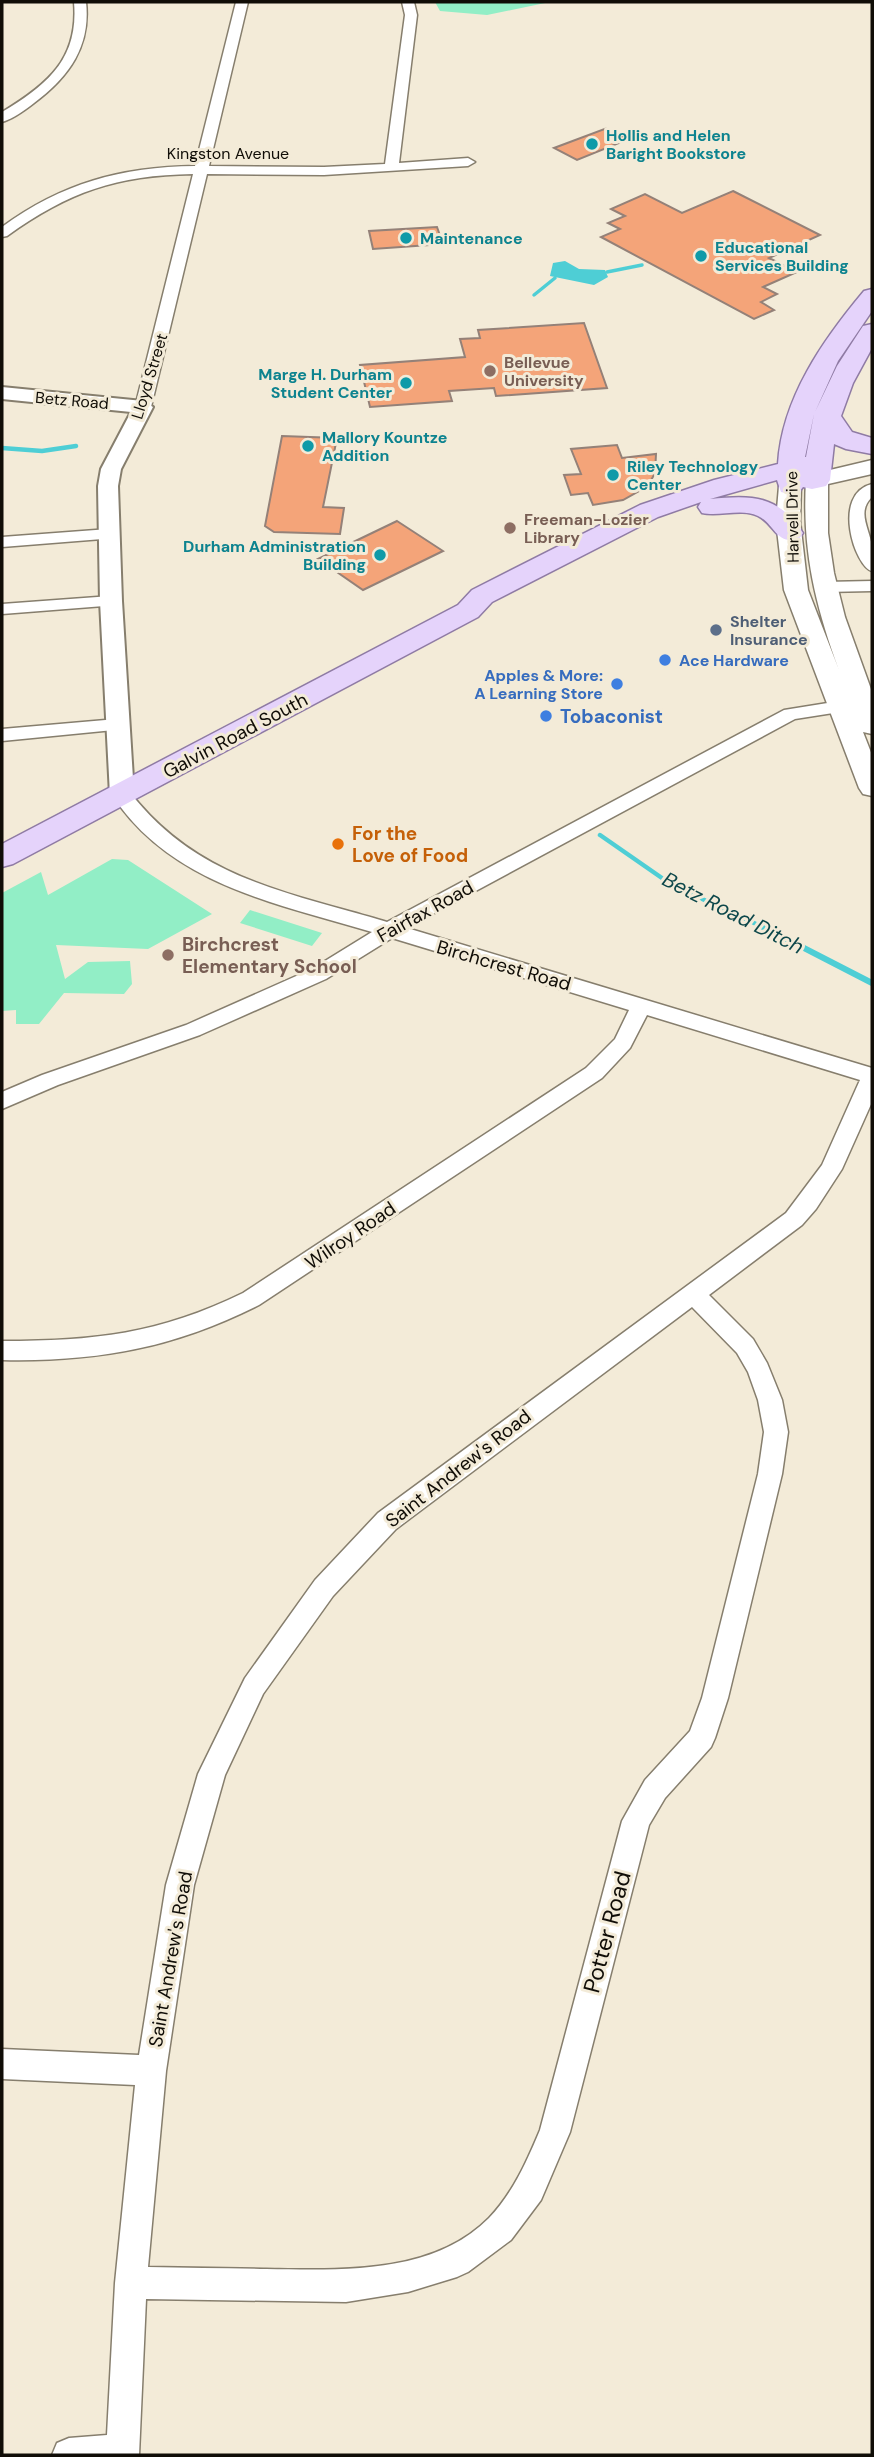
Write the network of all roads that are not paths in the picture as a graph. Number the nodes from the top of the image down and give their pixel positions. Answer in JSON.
{"nodes":[{"id":1,"x":80,"y":2,"type":"edge"},
{"id":2,"x":242,"y":2,"type":"edge"},
{"id":3,"x":408,"y":2,"type":"edge"},
{"id":4,"x":2,"y":118,"type":"edge"},
{"id":5,"x":468,"y":162,"type":"dead end"},
{"id":6,"x":392,"y":166,"type":"junction"},
{"id":7,"x":203,"y":168,"type":"junction"},
{"id":8,"x":2,"y":233,"type":"edge"},
{"id":9,"x":872,"y":296,"type":"edge"},
{"id":10,"x":872,"y":331,"type":"edge"},
{"id":11,"x":2,"y":393,"type":"edge"},
{"id":12,"x":143,"y":407,"type":"junction"},
{"id":13,"x":827,"y":413,"type":"junction"},
{"id":14,"x":872,"y":448,"type":"edge"},
{"id":15,"x":872,"y":467,"type":"edge"},
{"id":16,"x":804,"y":474,"type":"junction"},
{"id":17,"x":872,"y":489,"type":"edge"},
{"id":18,"x":710,"y":507,"type":"junction"},
{"id":19,"x":789,"y":533,"type":"junction"},
{"id":20,"x":109,"y":534,"type":"junction"},
{"id":21,"x":2,"y":542,"type":"edge"},
{"id":22,"x":872,"y":566,"type":"edge"},
{"id":23,"x":872,"y":586,"type":"edge"},
{"id":24,"x":825,"y":587,"type":"junction"},
{"id":25,"x":111,"y":601,"type":"junction"},
{"id":26,"x":2,"y":609,"type":"edge"},
{"id":27,"x":468,"y":611,"type":"junction"},
{"id":28,"x":840,"y":707,"type":"junction"},
{"id":29,"x":117,"y":725,"type":"junction"},
{"id":30,"x":872,"y":726,"type":"edge"},
{"id":31,"x":2,"y":735,"type":"edge"},
{"id":32,"x":872,"y":788,"type":"edge"},
{"id":33,"x":122,"y":795,"type":"junction"},
{"id":34,"x":2,"y":857,"type":"edge"},
{"id":35,"x":387,"y":930,"type":"junction"},
{"id":36,"x":642,"y":1005,"type":"junction"},
{"id":37,"x":872,"y":1076,"type":"edge"},
{"id":38,"x":2,"y":1101,"type":"edge"},
{"id":39,"x":693,"y":1293,"type":"junction"},
{"id":40,"x":2,"y":1352,"type":"edge"},
{"id":41,"x":2,"y":2064,"type":"edge"},
{"id":42,"x":151,"y":2071,"type":"junction"},
{"id":43,"x":131,"y":2283,"type":"junction"},
{"id":44,"x":122,"y":2452,"type":"edge"},
{"id":45,"x":69,"y":2455,"type":"edge"}],
"edges":[{"from":1,"to":4,"type":"street"},
{"from":2,"to":7,"type":"street","name":"Lloyd Street"},
{"from":3,"to":6,"type":"street"},
{"from":5,"to":6,"type":"street","name":"Kingston Avenue"},
{"from":6,"to":7,"type":"street","name":"Kingston Avenue"},
{"from":7,"to":8,"type":"street","name":"Kingston Avenue"},
{"from":7,"to":12,"type":"street","name":"Lloyd Street"},
{"from":9,"to":16,"type":"main road","name":"Harvell Drive"},
{"from":10,"to":13,"type":"main road","name":"Harvell Drive"},
{"from":11,"to":12,"type":"street","name":"Betz Road"},
{"from":12,"to":20,"type":"street","name":"Lloyd Street"},
{"from":13,"to":14,"type":"main road"},
{"from":13,"to":16,"type":"main road","name":"Harvell Drive"},
{"from":14,"to":16,"type":"main road","name":"Galvin Road South"},
{"from":15,"to":16,"type":"main road","name":"Galvin Road South"},
{"from":16,"to":18,"type":"main road","name":"Galvin Road South"},
{"from":16,"to":19,"type":"main road","name":"Harvell Drive"},
{"from":16,"to":24,"type":"main road","name":"Harvell Drive"},
{"from":16,"to":27,"type":"main road","name":"Galvin Road South"},
{"from":17,"to":22,"type":"street"},
{"from":18,"to":19,"type":"main road"},
{"from":18,"to":27,"type":"main road","name":"Galvin Road South"},
{"from":19,"to":28,"type":"main road","name":"Harvell Drive"},
{"from":20,"to":21,"type":"street"},
{"from":20,"to":25,"type":"street","name":"Lloyd Street"},
{"from":23,"to":24,"type":"street"},
{"from":24,"to":30,"type":"main road","name":"Harvell Drive"},
{"from":25,"to":26,"type":"street"},
{"from":25,"to":29,"type":"street","name":"Lloyd Street"},
{"from":27,"to":33,"type":"main road","name":"Galvin Road South"},
{"from":28,"to":32,"type":"main road","name":"Harvell Drive"},
{"from":28,"to":35,"type":"street","name":"Fairfax Road"},
{"from":29,"to":31,"type":"street"},
{"from":29,"to":33,"type":"street","name":"Lloyd Street"},
{"from":33,"to":34,"type":"main road","name":"Galvin Road South"},
{"from":33,"to":35,"type":"street","name":"Birchcrest Road"},
{"from":35,"to":36,"type":"street","name":"Birchcrest Road"},
{"from":35,"to":38,"type":"street","name":"Fairfax Road"},
{"from":36,"to":37,"type":"street","name":"Birchcrest Road"},
{"from":36,"to":40,"type":"street","name":"Wilroy Road"},
{"from":37,"to":39,"type":"street","name":"Saint Andrew's Road"},
{"from":39,"to":42,"type":"street","name":"Saint Andrew's Road"},
{"from":39,"to":43,"type":"street","name":"Potter Road"},
{"from":41,"to":42,"type":"street"},
{"from":42,"to":43,"type":"street","name":"Saint Andrew's Road"},
{"from":43,"to":44,"type":"street","name":"Saint Andrew's Road"},
{"from":44,"to":45,"type":"street"}]}
